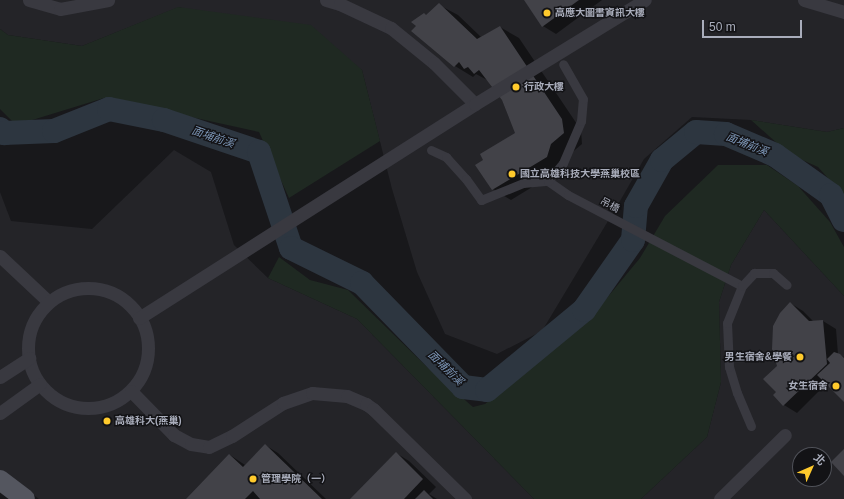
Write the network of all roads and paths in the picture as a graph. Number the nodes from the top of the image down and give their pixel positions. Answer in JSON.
{"nodes":[{"id":1,"x":29,"y":0,"type":"edge"},
{"id":2,"x":108,"y":0,"type":"edge"},
{"id":3,"x":326,"y":0,"type":"edge"},
{"id":4,"x":645,"y":0,"type":"edge"},
{"id":5,"x":804,"y":0,"type":"edge"},
{"id":6,"x":844,"y":12,"type":"edge"},
{"id":7,"x":563,"y":64,"type":"dead end"},
{"id":8,"x":475,"y":104,"type":"junction"},
{"id":9,"x":431,"y":150,"type":"dead end"},
{"id":10,"x":548,"y":181,"type":"junction"},
{"id":11,"x":0,"y":256,"type":"edge"},
{"id":12,"x":787,"y":285,"type":"dead end"},
{"id":13,"x":742,"y":286,"type":"junction"},
{"id":14,"x":48,"y":301,"type":"junction"},
{"id":15,"x":140,"y":318,"type":"junction"},
{"id":16,"x":28,"y":358,"type":"junction"},
{"id":17,"x":0,"y":377,"type":"edge"},
{"id":18,"x":40,"y":384,"type":"junction"},
{"id":19,"x":130,"y":391,"type":"junction"},
{"id":20,"x":0,"y":413,"type":"edge"},
{"id":21,"x":752,"y":426,"type":"dead end"},
{"id":22,"x":785,"y":435,"type":"dead end"},
{"id":23,"x":0,"y":480,"type":"edge"},
{"id":24,"x":25,"y":499,"type":"edge"},
{"id":25,"x":465,"y":499,"type":"edge"},
{"id":26,"x":720,"y":499,"type":"edge"}],
"edges":[{"from":1,"to":2,"type":"street"},
{"from":3,"to":8,"type":"street"},
{"from":4,"to":8,"type":"street"},
{"from":5,"to":6,"type":"street"},
{"from":7,"to":10,"type":"street"},
{"from":8,"to":15,"type":"street"},
{"from":9,"to":10,"type":"street"},
{"from":10,"to":13,"type":"street","name":"吊橋"},
{"from":11,"to":14,"type":"street"},
{"from":12,"to":13,"type":"street"},
{"from":13,"to":21,"type":"street"},
{"from":14,"to":15,"type":"street"},
{"from":14,"to":16,"type":"street"},
{"from":15,"to":19,"type":"street"},
{"from":16,"to":17,"type":"street"},
{"from":16,"to":18,"type":"street"},
{"from":18,"to":19,"type":"street"},
{"from":18,"to":20,"type":"street"},
{"from":19,"to":25,"type":"street"},
{"from":22,"to":26,"type":"street"},
{"from":23,"to":24,"type":"main road"}]}
